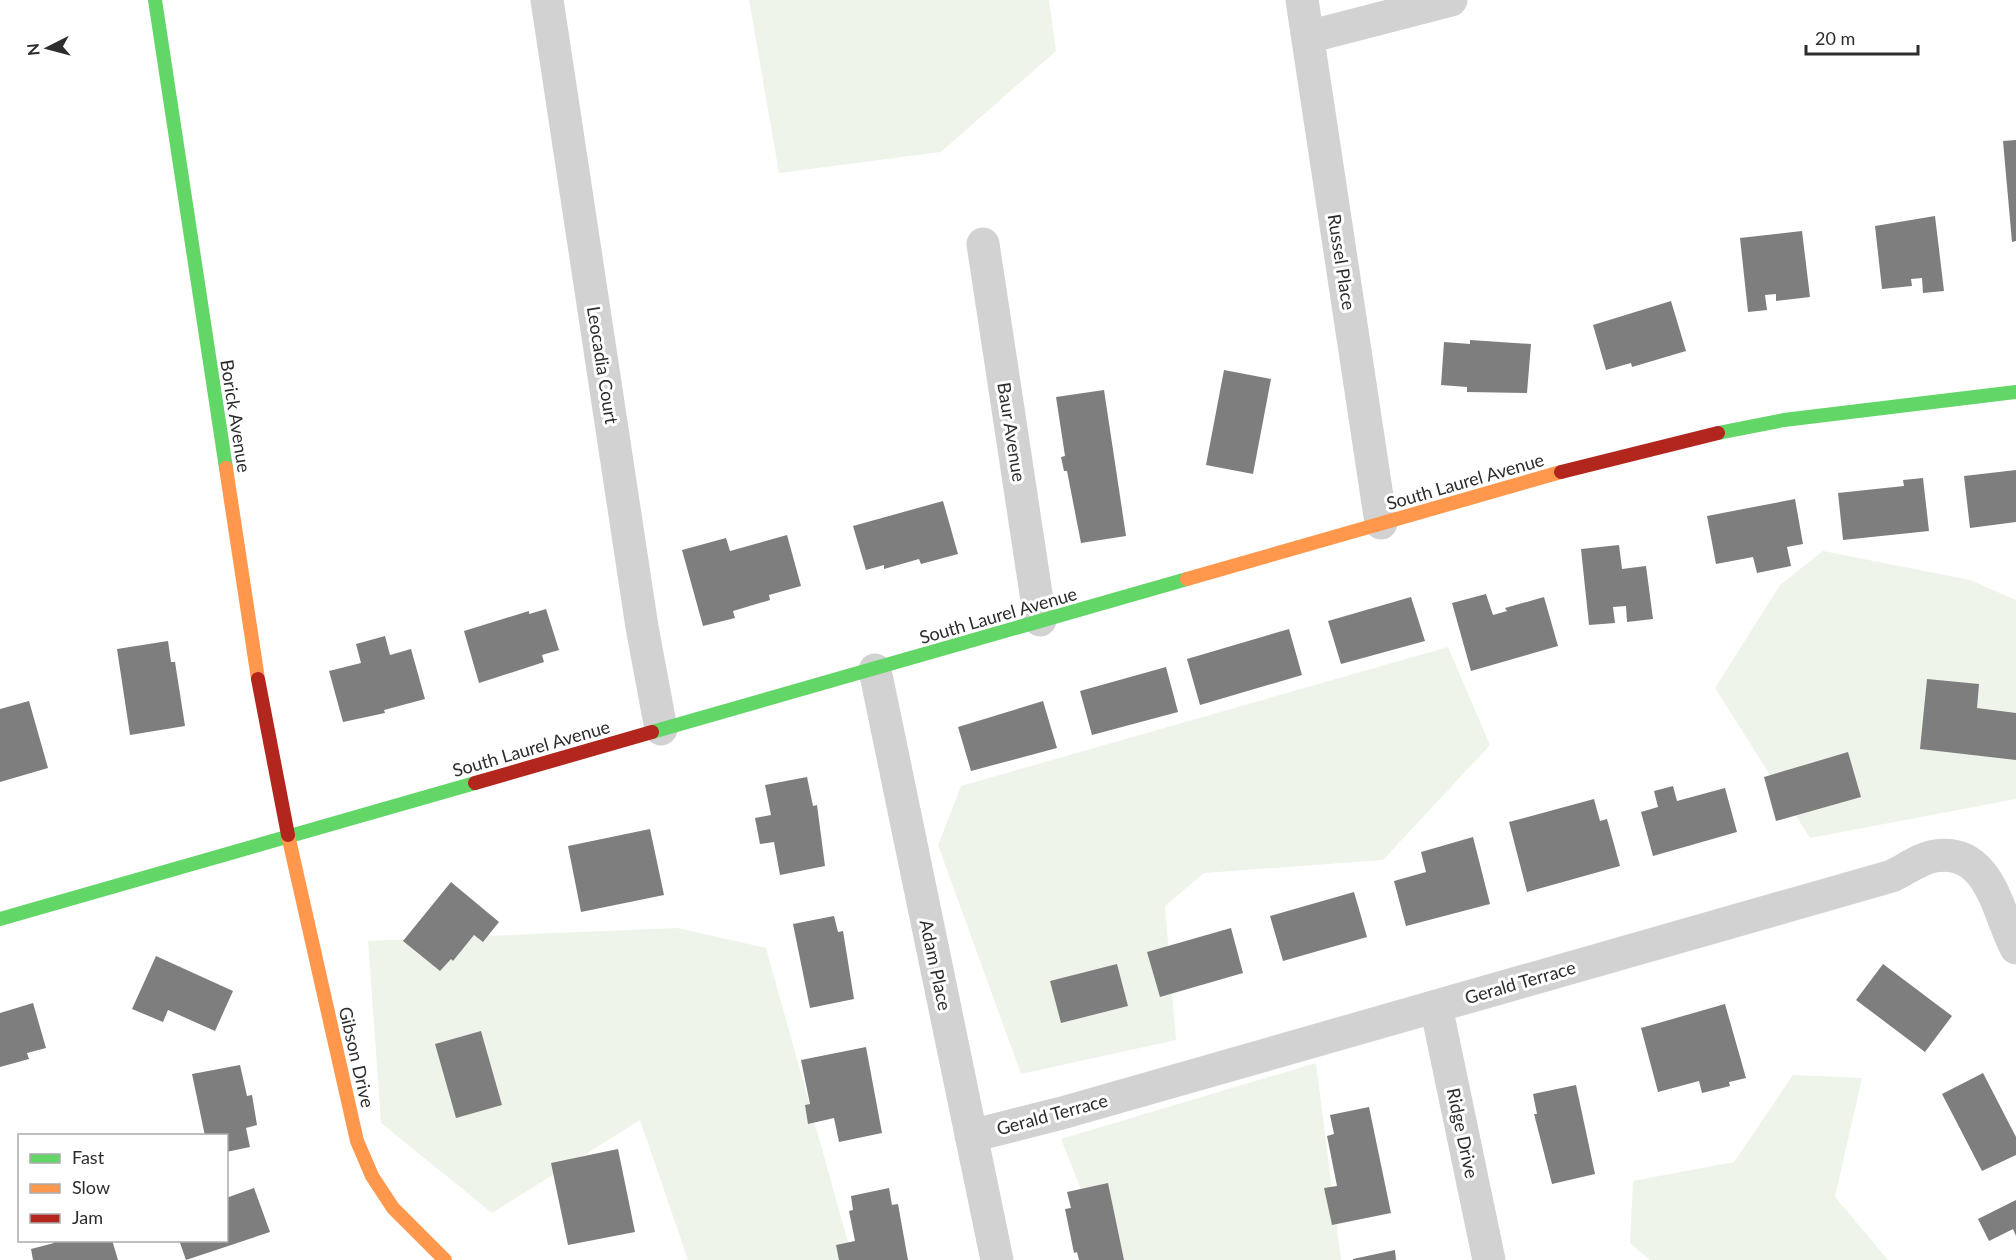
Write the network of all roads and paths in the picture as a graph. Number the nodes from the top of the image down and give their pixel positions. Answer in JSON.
{"nodes":[{"id":1,"x":155,"y":0,"type":"edge"},
{"id":2,"x":547,"y":0,"type":"edge"},
{"id":3,"x":1302,"y":0,"type":"edge"},
{"id":4,"x":1451,"y":0,"type":"edge"},
{"id":5,"x":1308,"y":37,"type":"junction"},
{"id":6,"x":983,"y":244,"type":"dead end"},
{"id":7,"x":2016,"y":392,"type":"edge"},
{"id":8,"x":1382,"y":523,"type":"junction"},
{"id":9,"x":1040,"y":620,"type":"junction"},
{"id":10,"x":875,"y":670,"type":"junction"},
{"id":11,"x":661,"y":729,"type":"junction"},
{"id":12,"x":289,"y":836,"type":"junction"},
{"id":13,"x":0,"y":919,"type":"edge"},
{"id":14,"x":2016,"y":948,"type":"edge"},
{"id":15,"x":1436,"y":1006,"type":"junction"},
{"id":16,"x":971,"y":1136,"type":"junction"},
{"id":17,"x":445,"y":1260,"type":"edge"},
{"id":18,"x":997,"y":1260,"type":"edge"},
{"id":19,"x":1489,"y":1260,"type":"edge"}],
"edges":[{"from":1,"to":12,"type":"street","name":"Borick Avenue"},
{"from":2,"to":11,"type":"street","name":"Leocadia Court"},
{"from":3,"to":5,"type":"street","name":"Russel Place"},
{"from":4,"to":5,"type":"street"},
{"from":5,"to":8,"type":"street","name":"Russel Place"},
{"from":6,"to":9,"type":"street","name":"Baur Avenue"},
{"from":7,"to":8,"type":"street","name":"South Laurel Avenue"},
{"from":8,"to":9,"type":"street","name":"South Laurel Avenue"},
{"from":9,"to":10,"type":"street","name":"South Laurel Avenue"},
{"from":10,"to":11,"type":"street","name":"South Laurel Avenue"},
{"from":10,"to":16,"type":"street","name":"Adam Place"},
{"from":11,"to":12,"type":"street","name":"South Laurel Avenue"},
{"from":12,"to":13,"type":"street","name":"South Laurel Avenue"},
{"from":12,"to":17,"type":"street","name":"Gibson Drive"},
{"from":14,"to":15,"type":"street","name":"Gerald Terrace"},
{"from":15,"to":16,"type":"street","name":"Gerald Terrace"},
{"from":15,"to":19,"type":"street","name":"Ridge Drive"},
{"from":16,"to":18,"type":"street","name":"Adam Place"}]}
